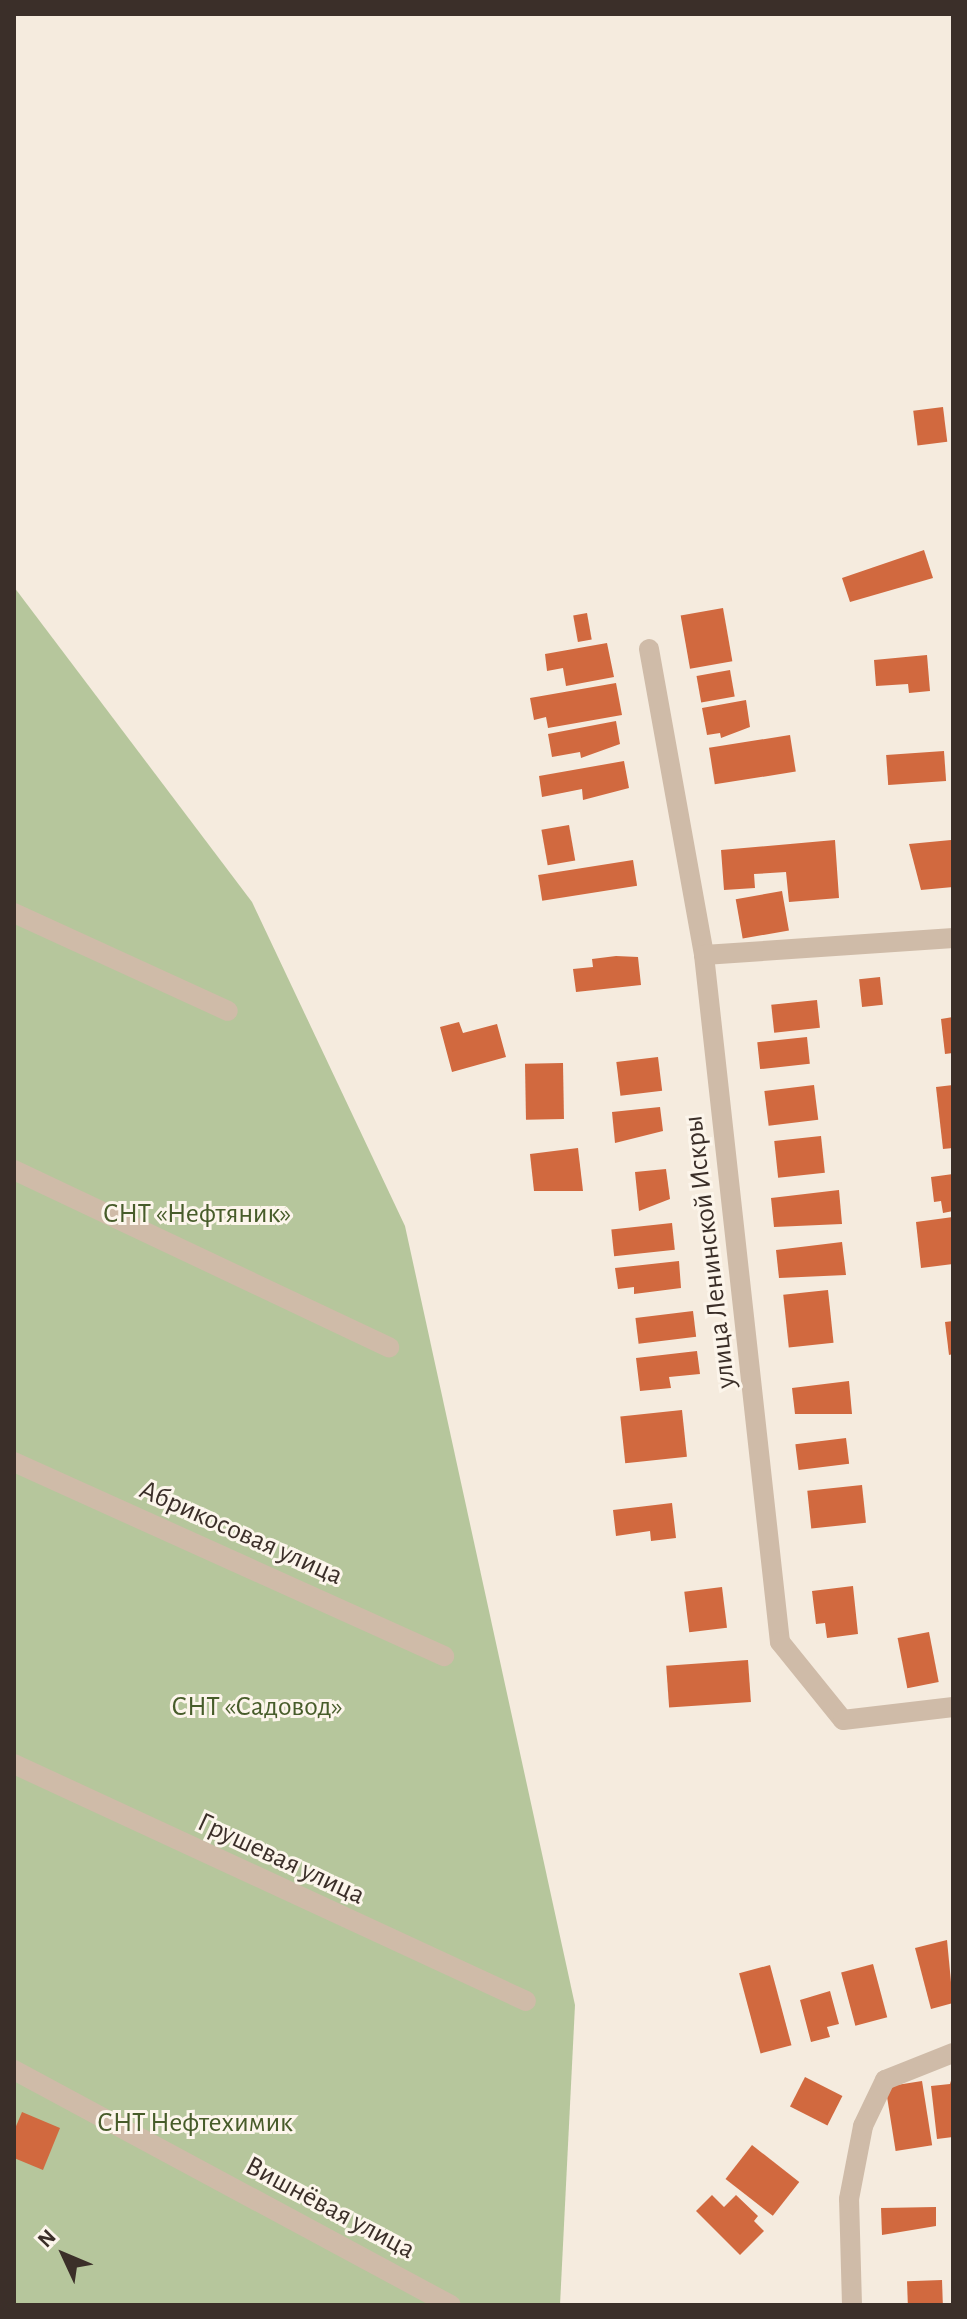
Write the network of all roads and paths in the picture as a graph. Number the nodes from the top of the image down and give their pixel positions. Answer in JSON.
{"nodes":[{"id":1,"x":649,"y":649,"type":"dead end"},
{"id":2,"x":14,"y":913,"type":"edge"},
{"id":3,"x":953,"y":938,"type":"edge"},
{"id":4,"x":704,"y":955,"type":"junction"},
{"id":5,"x":228,"y":1011,"type":"dead end"},
{"id":6,"x":14,"y":1170,"type":"edge"},
{"id":7,"x":389,"y":1347,"type":"dead end"},
{"id":8,"x":14,"y":1462,"type":"edge"},
{"id":9,"x":444,"y":1656,"type":"dead end"},
{"id":10,"x":953,"y":1707,"type":"edge"},
{"id":11,"x":14,"y":1764,"type":"edge"},
{"id":12,"x":526,"y":2001,"type":"dead end"},
{"id":13,"x":953,"y":2053,"type":"edge"},
{"id":14,"x":14,"y":2070,"type":"edge"},
{"id":15,"x":451,"y":2305,"type":"edge"},
{"id":16,"x":852,"y":2305,"type":"edge"}],
"edges":[{"from":1,"to":4,"type":"street","name":"улица Ленинской Искры"},
{"from":2,"to":5,"type":"street"},
{"from":3,"to":4,"type":"street"},
{"from":4,"to":10,"type":"street","name":"улица Ленинской Искры"},
{"from":6,"to":7,"type":"street"},
{"from":8,"to":9,"type":"street","name":"Абрикосовая улица"},
{"from":11,"to":12,"type":"street","name":"Грушевая улица"},
{"from":13,"to":16,"type":"street"},
{"from":14,"to":15,"type":"street","name":"Вишнёвая улица"}]}
